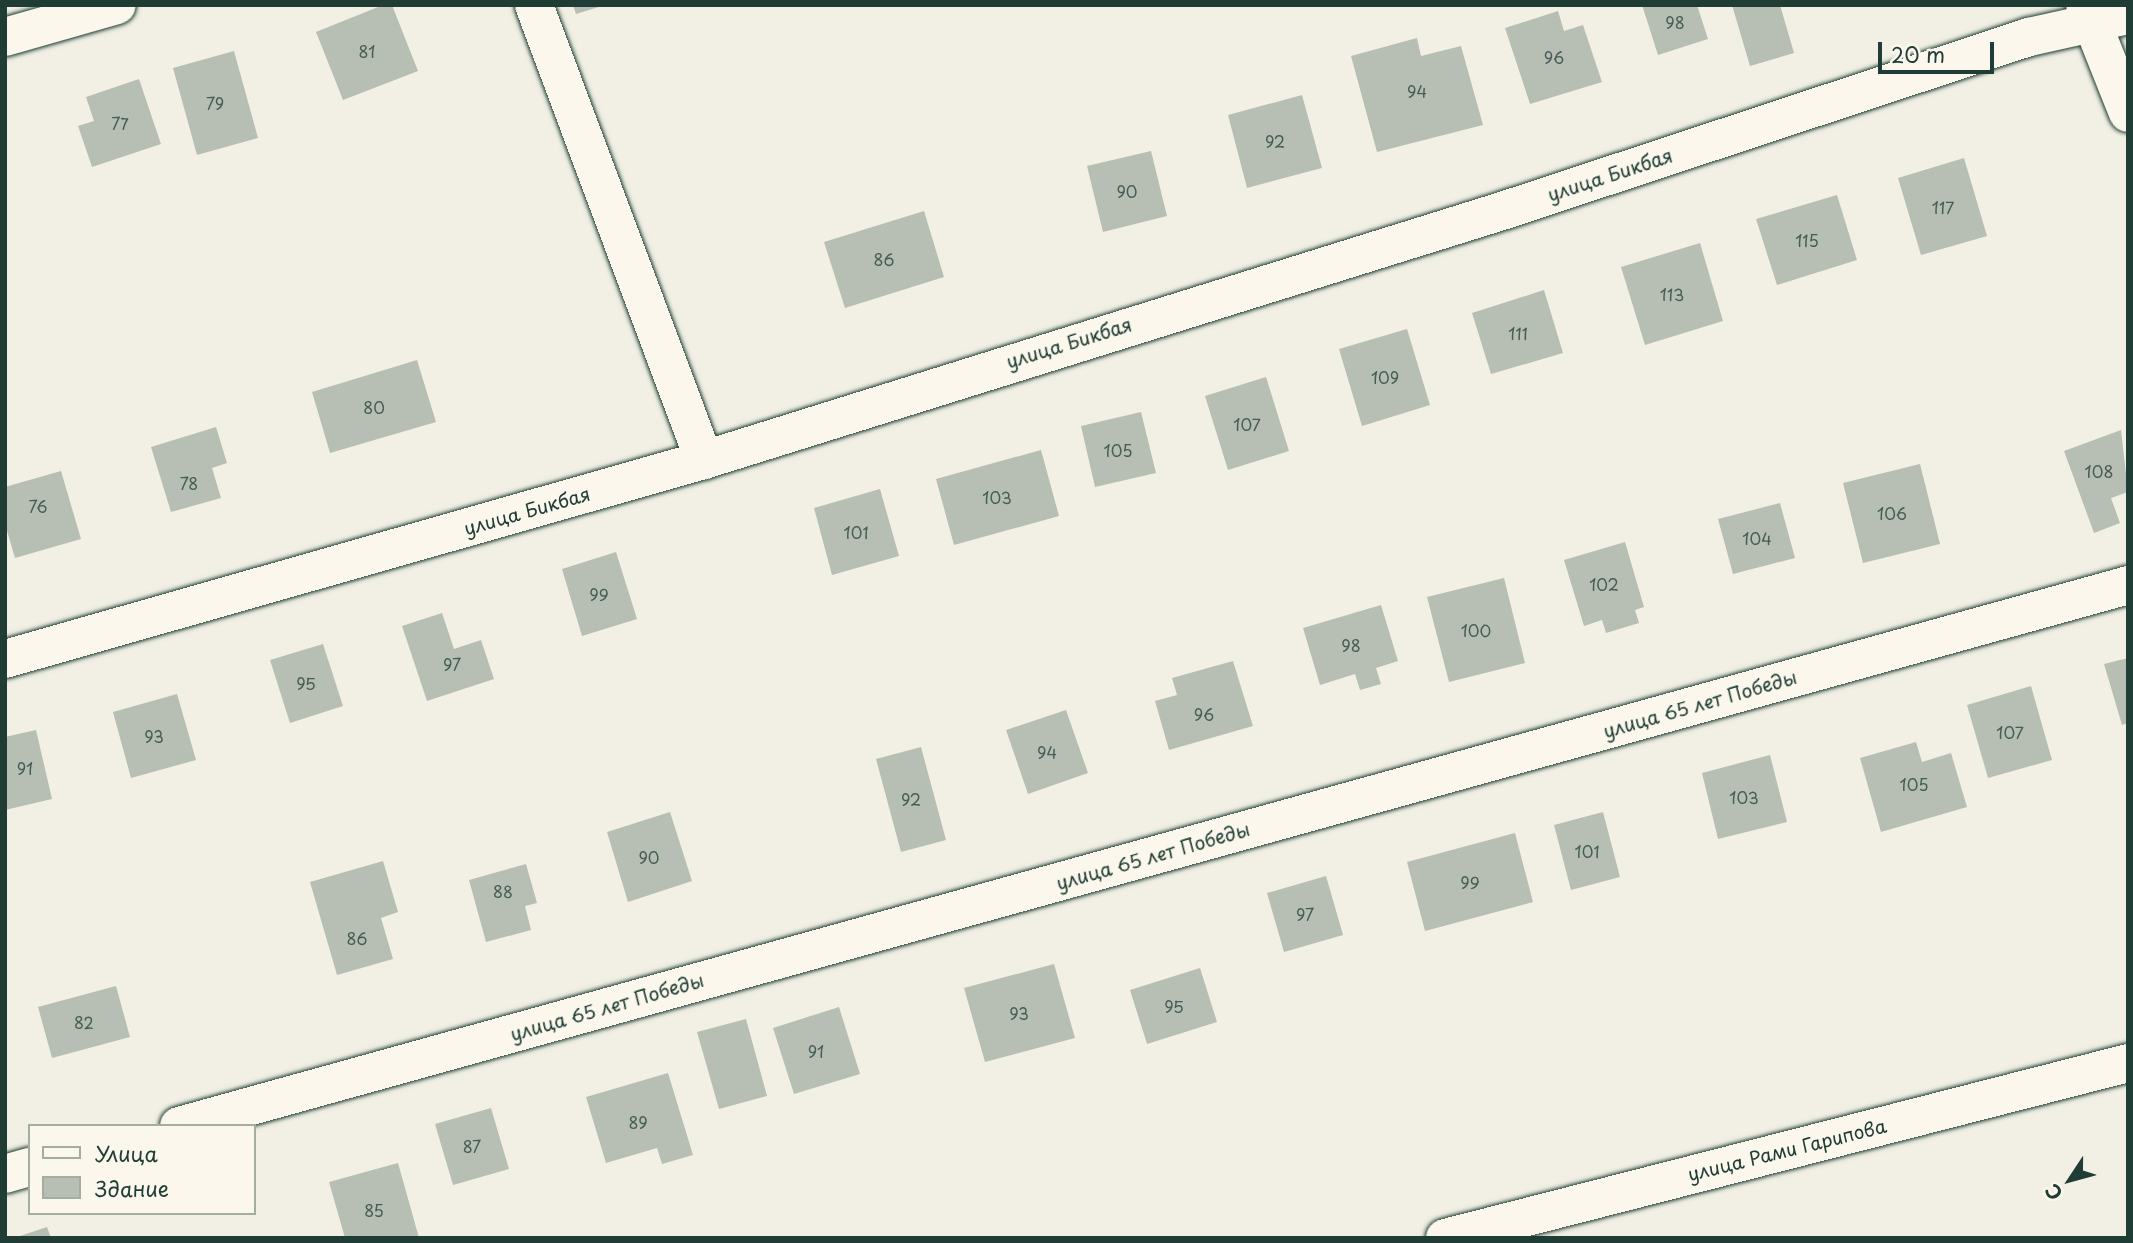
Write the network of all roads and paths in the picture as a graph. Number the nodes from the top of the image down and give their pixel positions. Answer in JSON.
{"nodes":[{"id":1,"x":117,"y":5,"type":"edge"},
{"id":2,"x":534,"y":5,"type":"edge"},
{"id":3,"x":2088,"y":15,"type":"edge"},
{"id":4,"x":2128,"y":15,"type":"edge"},
{"id":5,"x":5,"y":37,"type":"edge"},
{"id":6,"x":2128,"y":113,"type":"edge"},
{"id":7,"x":704,"y":460,"type":"junction"},
{"id":8,"x":2128,"y":585,"type":"edge"},
{"id":9,"x":5,"y":659,"type":"edge"},
{"id":10,"x":2128,"y":1063,"type":"edge"},
{"id":11,"x":186,"y":1124,"type":"edge"},
{"id":12,"x":28,"y":1168,"type":"edge"},
{"id":13,"x":5,"y":1174,"type":"edge"},
{"id":14,"x":1446,"y":1238,"type":"edge"}],
"edges":[{"from":1,"to":5,"type":"street"},
{"from":2,"to":7,"type":"street"},
{"from":3,"to":4,"type":"street","name":"улица Бикбая"},
{"from":3,"to":6,"type":"street"},
{"from":3,"to":7,"type":"street","name":"улица Бикбая"},
{"from":7,"to":9,"type":"street","name":"улица Бикбая"},
{"from":8,"to":11,"type":"street","name":"улица 65 лет Победы"},
{"from":10,"to":14,"type":"street","name":"улица Рами Гарипова"},
{"from":12,"to":13,"type":"street"}]}
